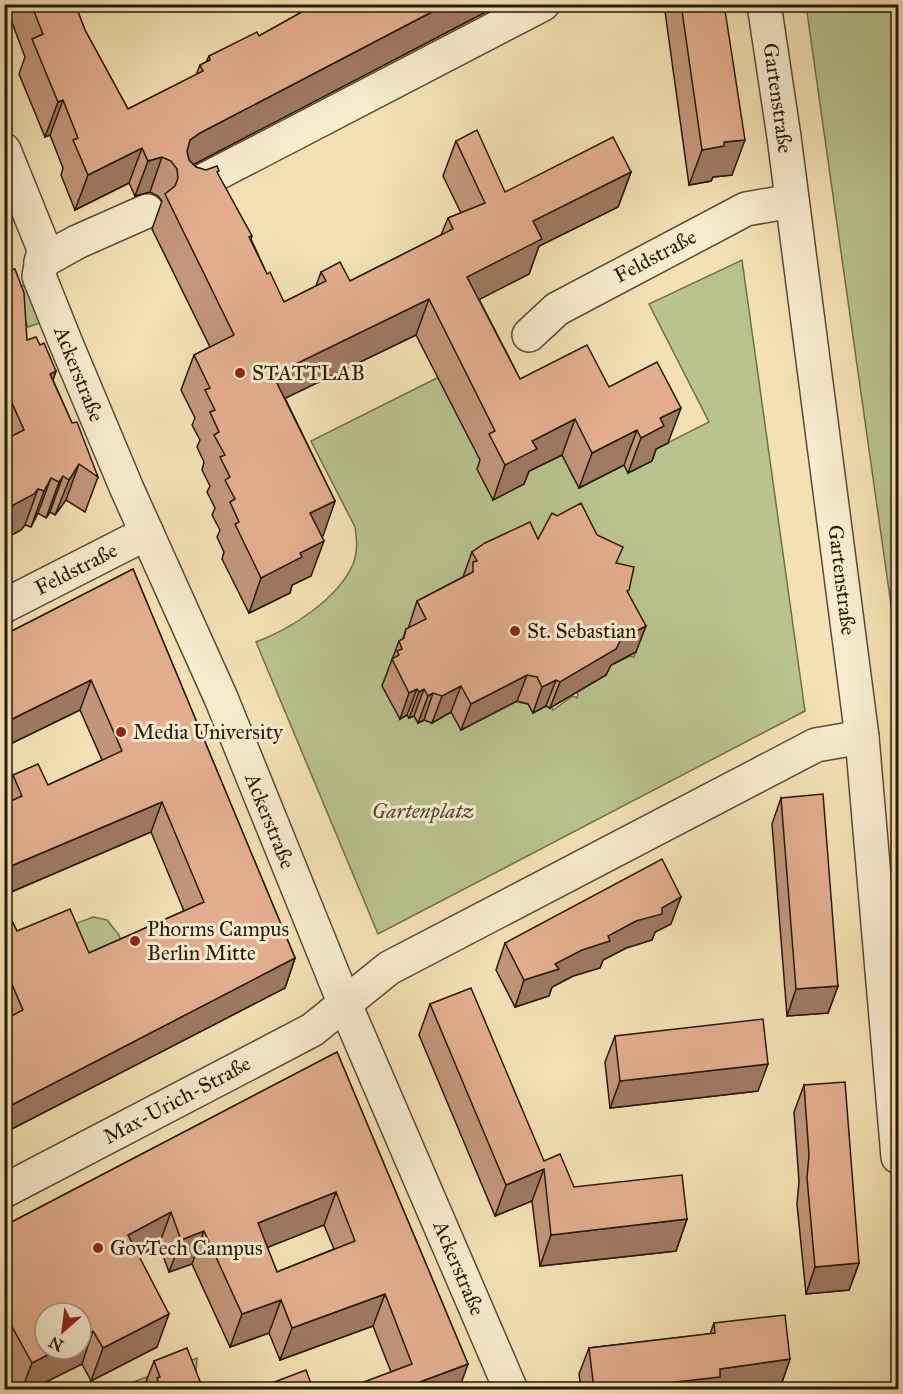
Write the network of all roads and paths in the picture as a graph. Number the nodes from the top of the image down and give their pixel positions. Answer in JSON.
{"nodes":[{"id":1,"x":543,"y":4,"type":"edge"},
{"id":2,"x":764,"y":4,"type":"edge"},
{"id":3,"x":4,"y":150,"type":"edge"},
{"id":4,"x":193,"y":186,"type":"edge"},
{"id":5,"x":792,"y":201,"type":"junction"},
{"id":6,"x":147,"y":211,"type":"dead end"},
{"id":7,"x":41,"y":262,"type":"junction"},
{"id":8,"x":529,"y":335,"type":"dead end"},
{"id":9,"x":147,"y":533,"type":"junction"},
{"id":10,"x":4,"y":606,"type":"edge"},
{"id":11,"x":862,"y":737,"type":"junction"},
{"id":12,"x":344,"y":1002,"type":"junction"},
{"id":13,"x":898,"y":1157,"type":"edge"},
{"id":14,"x":4,"y":1191,"type":"edge"},
{"id":15,"x":511,"y":1389,"type":"edge"}],
"edges":[{"from":1,"to":4,"type":"street"},
{"from":2,"to":5,"type":"street","name":"Gartenstraße"},
{"from":3,"to":7,"type":"street","name":"Ackerstraße"},
{"from":5,"to":8,"type":"street","name":"Feldstraße"},
{"from":5,"to":11,"type":"street","name":"Gartenstraße"},
{"from":6,"to":7,"type":"street"},
{"from":7,"to":9,"type":"street","name":"Ackerstraße"},
{"from":9,"to":10,"type":"street","name":"Feldstraße"},
{"from":9,"to":12,"type":"street","name":"Ackerstraße"},
{"from":11,"to":12,"type":"street"},
{"from":11,"to":13,"type":"street","name":"Gartenstraße"},
{"from":12,"to":14,"type":"street","name":"Max-Urich-Straße"},
{"from":12,"to":15,"type":"street","name":"Ackerstraße"}]}
